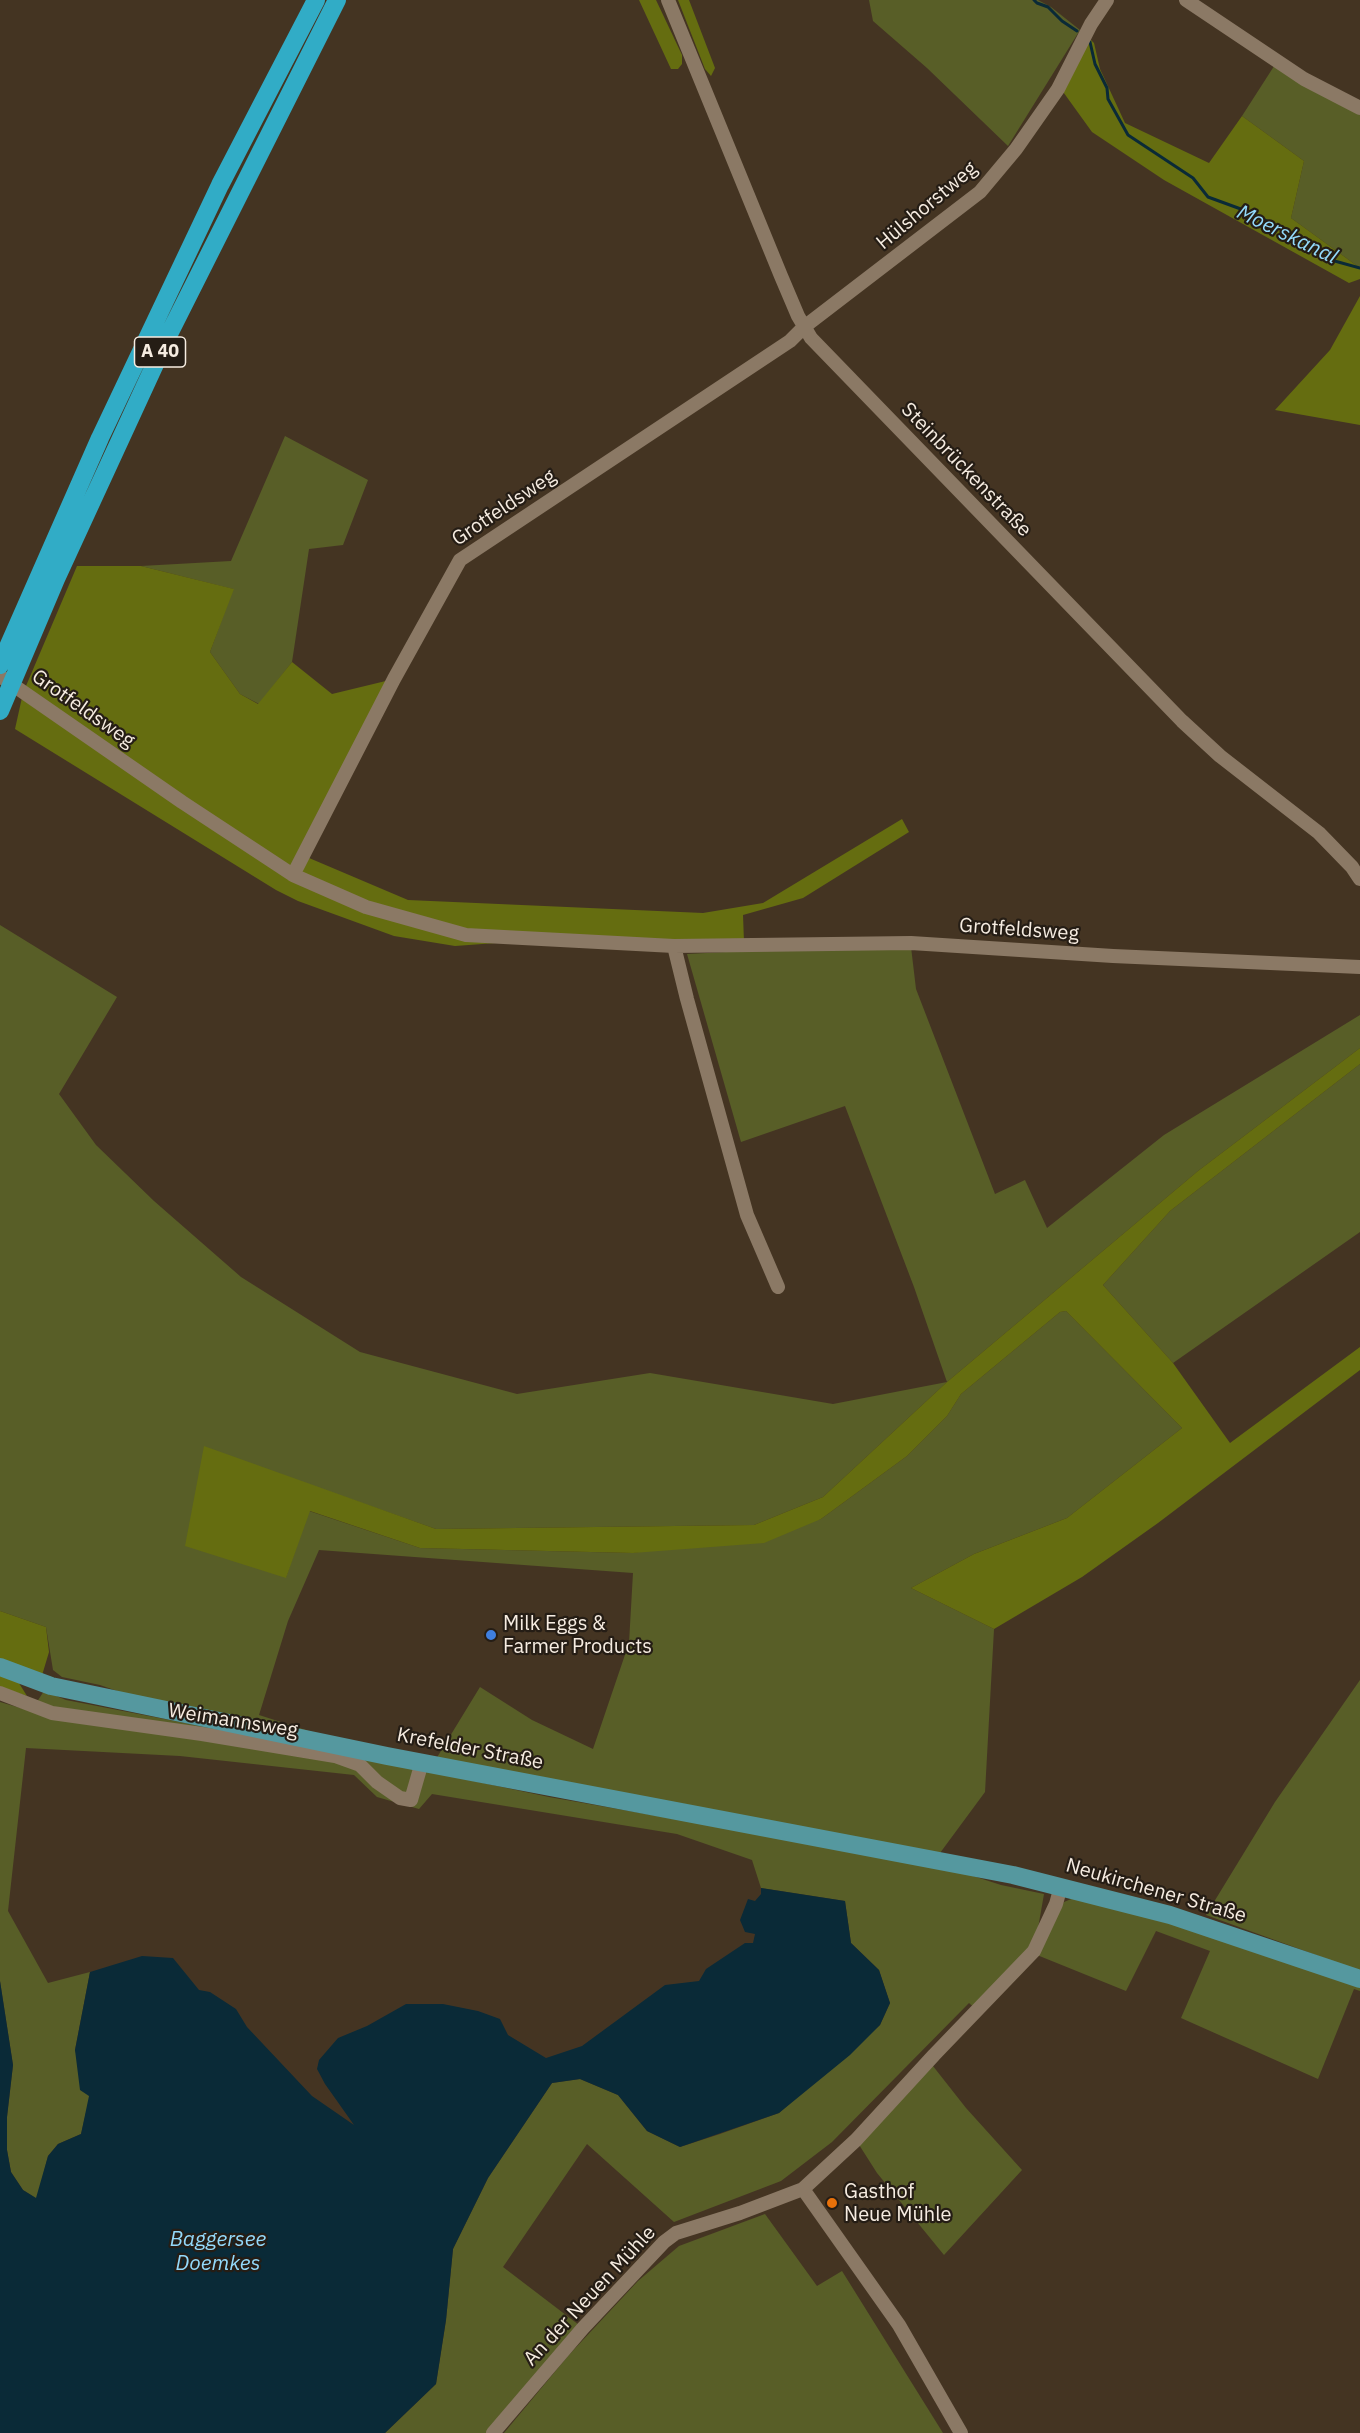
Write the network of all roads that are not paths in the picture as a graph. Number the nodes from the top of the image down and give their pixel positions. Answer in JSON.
{"nodes":[{"id":1,"x":316,"y":0,"type":"edge"},
{"id":2,"x":337,"y":0,"type":"edge"},
{"id":3,"x":668,"y":0,"type":"edge"},
{"id":4,"x":1107,"y":0,"type":"edge"},
{"id":5,"x":1186,"y":0,"type":"edge"},
{"id":6,"x":1360,"y":108,"type":"edge"},
{"id":7,"x":804,"y":327,"type":"junction"},
{"id":8,"x":0,"y":665,"type":"edge"},
{"id":9,"x":0,"y":676,"type":"edge"},
{"id":10,"x":0,"y":711,"type":"edge"},
{"id":11,"x":293,"y":875,"type":"junction"},
{"id":12,"x":1360,"y":879,"type":"edge"},
{"id":13,"x":674,"y":946,"type":"junction"},
{"id":14,"x":1360,"y":967,"type":"edge"},
{"id":15,"x":778,"y":1287,"type":"dead end"},
{"id":16,"x":0,"y":1667,"type":"edge"},
{"id":17,"x":0,"y":1693,"type":"edge"},
{"id":18,"x":422,"y":1762,"type":"junction"},
{"id":19,"x":936,"y":1860,"type":"joint"},
{"id":20,"x":1061,"y":1886,"type":"junction"},
{"id":21,"x":1360,"y":1979,"type":"edge"},
{"id":22,"x":803,"y":2189,"type":"junction"},
{"id":23,"x":493,"y":2433,"type":"edge"},
{"id":24,"x":961,"y":2433,"type":"edge"}],
"edges":[{"from":1,"to":8,"type":"highway","number":"A 40"},
{"from":2,"to":10,"type":"highway","number":"A 40"},
{"from":3,"to":7,"type":"street","name":"Steinbrückenstraße"},
{"from":4,"to":7,"type":"street","name":"Hülshorstweg"},
{"from":5,"to":6,"type":"street"},
{"from":7,"to":11,"type":"street","name":"Grotfeldsweg"},
{"from":7,"to":12,"type":"street","name":"Steinbrückenstraße"},
{"from":9,"to":11,"type":"street","name":"Grotfeldsweg"},
{"from":11,"to":13,"type":"street","name":"Grotfeldsweg"},
{"from":13,"to":14,"type":"street","name":"Grotfeldsweg"},
{"from":13,"to":15,"type":"street"},
{"from":16,"to":18,"type":"main road","name":"Krefelder Straße"},
{"from":17,"to":18,"type":"street","name":"Weimannsweg"},
{"from":18,"to":19,"type":"main road","name":"Krefelder Straße"},
{"from":19,"to":20,"type":"main road","name":"Neukirchener Straße"},
{"from":20,"to":21,"type":"main road","name":"Neukirchener Straße"},
{"from":20,"to":22,"type":"street","name":"An der Neuen Mühle"},
{"from":22,"to":23,"type":"street","name":"An der Neuen Mühle"},
{"from":22,"to":24,"type":"street"}]}
